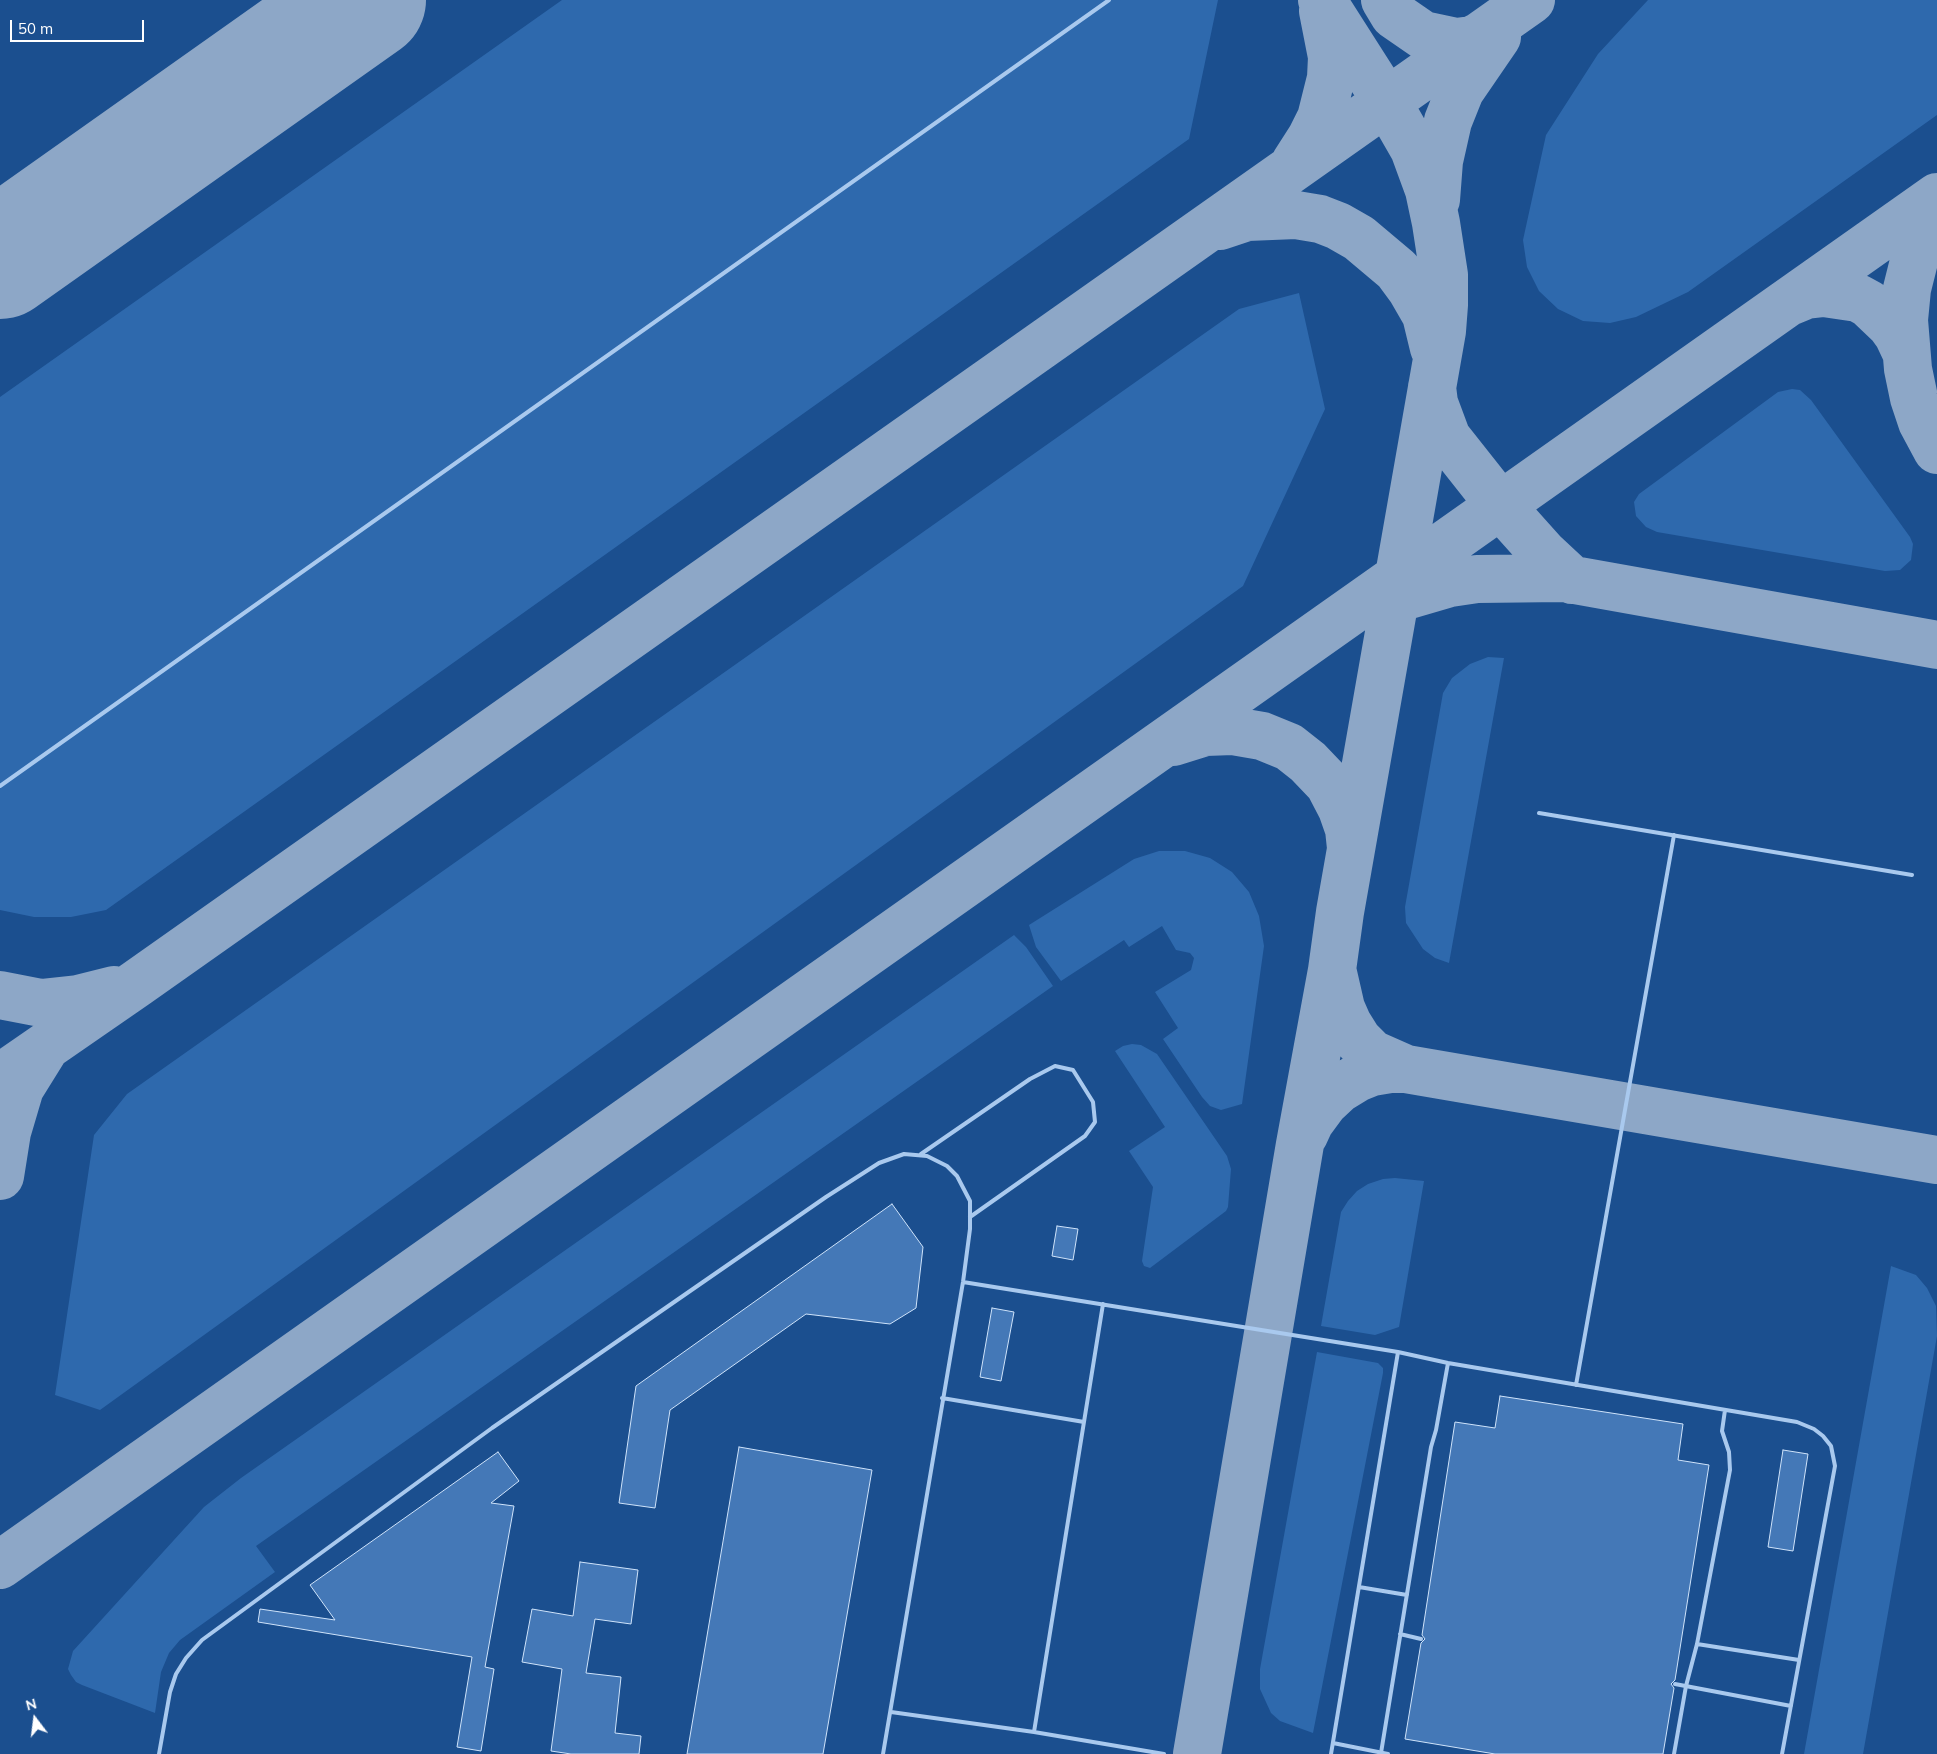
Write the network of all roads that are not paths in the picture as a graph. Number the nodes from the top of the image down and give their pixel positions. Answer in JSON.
{"nodes":[{"id":1,"x":1109,"y":0,"type":"edge"},
{"id":2,"x":0,"y":786,"type":"edge"},
{"id":3,"x":1539,"y":813,"type":"dead end"},
{"id":4,"x":1674,"y":835,"type":"junction"},
{"id":5,"x":1912,"y":875,"type":"dead end"},
{"id":6,"x":920,"y":1155,"type":"junction"},
{"id":7,"x":970,"y":1216,"type":"junction"},
{"id":8,"x":963,"y":1282,"type":"junction"},
{"id":9,"x":1103,"y":1304,"type":"junction"},
{"id":10,"x":1398,"y":1352,"type":"junction"},
{"id":11,"x":1448,"y":1363,"type":"junction"},
{"id":12,"x":1576,"y":1385,"type":"junction"},
{"id":13,"x":942,"y":1398,"type":"junction"},
{"id":14,"x":1725,"y":1410,"type":"junction"},
{"id":15,"x":1084,"y":1422,"type":"junction"},
{"id":16,"x":1359,"y":1587,"type":"junction"},
{"id":17,"x":1407,"y":1594,"type":"junction"},
{"id":18,"x":1400,"y":1634,"type":"junction"},
{"id":19,"x":1421,"y":1639,"type":"dead end"},
{"id":20,"x":1697,"y":1644,"type":"junction"},
{"id":21,"x":1799,"y":1660,"type":"junction"},
{"id":22,"x":1675,"y":1684,"type":"dead end"},
{"id":23,"x":1686,"y":1686,"type":"junction"},
{"id":24,"x":1791,"y":1706,"type":"junction"},
{"id":25,"x":891,"y":1712,"type":"junction"},
{"id":26,"x":1034,"y":1732,"type":"junction"},
{"id":27,"x":1332,"y":1743,"type":"junction"},
{"id":28,"x":1381,"y":1753,"type":"edge"},
{"id":29,"x":160,"y":1754,"type":"edge"},
{"id":30,"x":883,"y":1754,"type":"edge"},
{"id":31,"x":1164,"y":1754,"type":"edge"},
{"id":32,"x":1331,"y":1754,"type":"edge"},
{"id":33,"x":1388,"y":1754,"type":"edge"},
{"id":34,"x":1674,"y":1754,"type":"edge"},
{"id":35,"x":1782,"y":1754,"type":"edge"}],
"edges":[{"from":1,"to":2,"type":"lane"},
{"from":3,"to":4,"type":"lane"},
{"from":4,"to":5,"type":"lane"},
{"from":4,"to":12,"type":"lane"},
{"from":6,"to":7,"type":"lane"},
{"from":6,"to":7,"type":"lane"},
{"from":6,"to":29,"type":"lane"},
{"from":7,"to":8,"type":"lane"},
{"from":8,"to":9,"type":"lane"},
{"from":8,"to":13,"type":"lane"},
{"from":9,"to":10,"type":"lane"},
{"from":9,"to":15,"type":"lane"},
{"from":10,"to":11,"type":"lane"},
{"from":10,"to":16,"type":"lane"},
{"from":11,"to":12,"type":"lane"},
{"from":11,"to":17,"type":"lane"},
{"from":12,"to":14,"type":"lane"},
{"from":13,"to":15,"type":"lane"},
{"from":13,"to":25,"type":"lane"},
{"from":14,"to":20,"type":"lane"},
{"from":14,"to":21,"type":"lane"},
{"from":15,"to":26,"type":"lane"},
{"from":16,"to":17,"type":"lane"},
{"from":16,"to":27,"type":"lane"},
{"from":17,"to":18,"type":"lane"},
{"from":18,"to":19,"type":"lane"},
{"from":18,"to":28,"type":"lane"},
{"from":20,"to":21,"type":"lane"},
{"from":20,"to":23,"type":"lane"},
{"from":21,"to":24,"type":"lane"},
{"from":22,"to":23,"type":"lane"},
{"from":23,"to":24,"type":"lane"},
{"from":23,"to":34,"type":"lane"},
{"from":24,"to":35,"type":"lane"},
{"from":25,"to":26,"type":"lane"},
{"from":25,"to":30,"type":"lane"},
{"from":26,"to":31,"type":"lane"},
{"from":27,"to":28,"type":"lane"},
{"from":27,"to":32,"type":"lane"},
{"from":28,"to":33,"type":"lane"}]}
